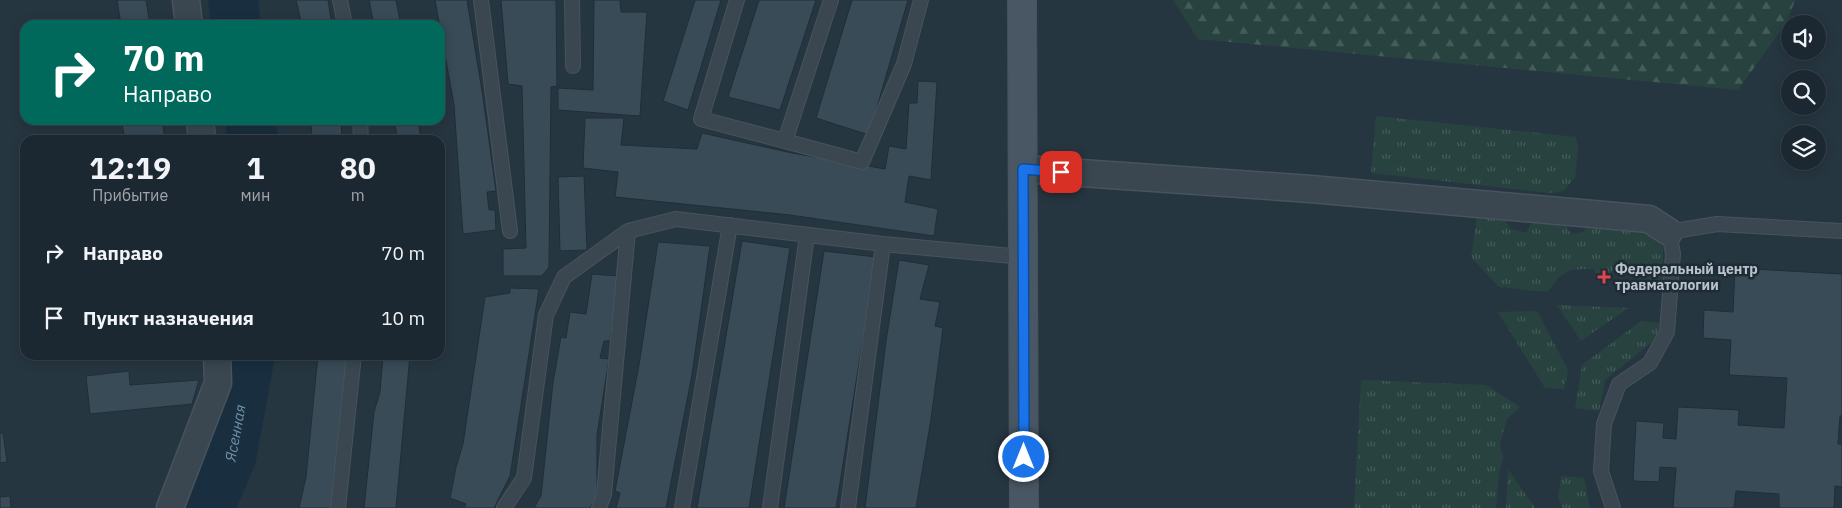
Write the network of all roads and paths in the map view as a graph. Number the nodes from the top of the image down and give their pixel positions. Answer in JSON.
{"nodes":[{"id":1,"x":186,"y":0,"type":"edge"},
{"id":2,"x":340,"y":0,"type":"edge"},
{"id":3,"x":481,"y":0,"type":"edge"},
{"id":4,"x":572,"y":0,"type":"edge"},
{"id":5,"x":737,"y":0,"type":"edge"},
{"id":6,"x":831,"y":0,"type":"edge"},
{"id":7,"x":921,"y":0,"type":"edge"},
{"id":8,"x":1022,"y":0,"type":"edge"},
{"id":9,"x":188,"y":20,"type":"edge"},
{"id":10,"x":344,"y":20,"type":"edge"},
{"id":11,"x":573,"y":66,"type":"dead end"},
{"id":12,"x":785,"y":141,"type":"junction"},
{"id":13,"x":1023,"y":169,"type":"junction"},
{"id":14,"x":730,"y":225,"type":"junction"},
{"id":15,"x":510,"y":231,"type":"dead end"},
{"id":16,"x":628,"y":231,"type":"junction"},
{"id":17,"x":1842,"y":231,"type":"edge"},
{"id":18,"x":1669,"y":232,"type":"junction"},
{"id":19,"x":807,"y":235,"type":"junction"},
{"id":20,"x":884,"y":244,"type":"junction"},
{"id":21,"x":1023,"y":257,"type":"junction"},
{"id":22,"x":217,"y":360,"type":"edge"},
{"id":23,"x":353,"y":360,"type":"edge"},
{"id":24,"x":170,"y":508,"type":"edge"},
{"id":25,"x":338,"y":508,"type":"edge"},
{"id":26,"x":504,"y":508,"type":"edge"},
{"id":27,"x":599,"y":508,"type":"edge"},
{"id":28,"x":682,"y":508,"type":"edge"},
{"id":29,"x":770,"y":508,"type":"edge"},
{"id":30,"x":848,"y":508,"type":"edge"},
{"id":31,"x":1024,"y":508,"type":"edge"},
{"id":32,"x":1613,"y":508,"type":"edge"}],
"edges":[{"from":1,"to":9,"type":"street"},
{"from":2,"to":10,"type":"lane"},
{"from":3,"to":15,"type":"lane"},
{"from":4,"to":11,"type":"lane"},
{"from":5,"to":12,"type":"lane"},
{"from":6,"to":12,"type":"lane"},
{"from":7,"to":12,"type":"lane"},
{"from":8,"to":13,"type":"main road"},
{"from":13,"to":18,"type":"street"},
{"from":13,"to":21,"type":"main road"},
{"from":14,"to":16,"type":"lane"},
{"from":14,"to":19,"type":"lane"},
{"from":14,"to":28,"type":"lane"},
{"from":16,"to":26,"type":"lane"},
{"from":16,"to":27,"type":"lane"},
{"from":17,"to":18,"type":"lane"},
{"from":18,"to":32,"type":"lane"},
{"from":19,"to":20,"type":"lane"},
{"from":19,"to":29,"type":"lane"},
{"from":20,"to":21,"type":"lane"},
{"from":20,"to":30,"type":"lane"},
{"from":21,"to":31,"type":"main road"},
{"from":22,"to":24,"type":"street"},
{"from":23,"to":25,"type":"lane"}]}
